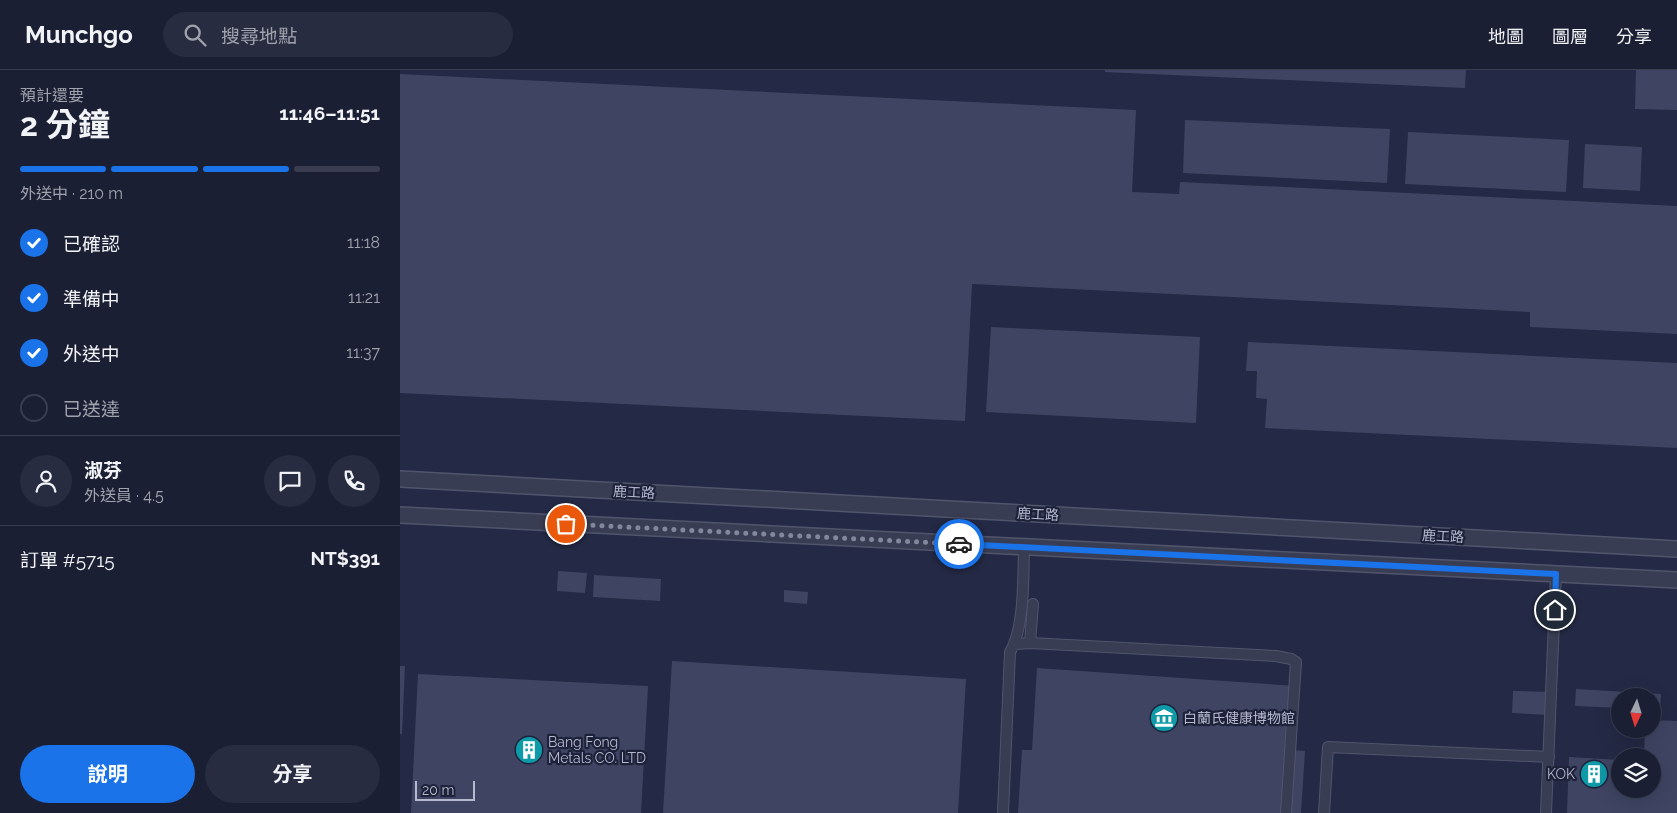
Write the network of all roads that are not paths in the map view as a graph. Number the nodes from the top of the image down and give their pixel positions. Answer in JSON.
{"nodes":[{"id":1,"x":400,"y":479,"type":"edge"},
{"id":2,"x":400,"y":516,"type":"edge"},
{"id":3,"x":1024,"y":547,"type":"junction"},
{"id":4,"x":1677,"y":549,"type":"edge"},
{"id":5,"x":1556,"y":574,"type":"junction"},
{"id":6,"x":1677,"y":580,"type":"edge"},
{"id":7,"x":1033,"y":604,"type":"dead end"},
{"id":8,"x":1030,"y":643,"type":"junction"},
{"id":9,"x":1015,"y":644,"type":"junction"},
{"id":10,"x":1549,"y":757,"type":"junction"},
{"id":11,"x":1003,"y":813,"type":"edge"},
{"id":12,"x":1286,"y":813,"type":"edge"},
{"id":13,"x":1324,"y":813,"type":"edge"},
{"id":14,"x":1546,"y":813,"type":"edge"}],
"edges":[{"from":1,"to":4,"type":"street","name":"鹿工路"},
{"from":2,"to":3,"type":"street"},
{"from":3,"to":5,"type":"street"},
{"from":3,"to":9,"type":"lane"},
{"from":5,"to":6,"type":"street"},
{"from":5,"to":10,"type":"lane"},
{"from":7,"to":8,"type":"lane"},
{"from":8,"to":9,"type":"lane"},
{"from":8,"to":12,"type":"lane"},
{"from":9,"to":11,"type":"lane"},
{"from":10,"to":13,"type":"lane"},
{"from":10,"to":14,"type":"lane"}]}
